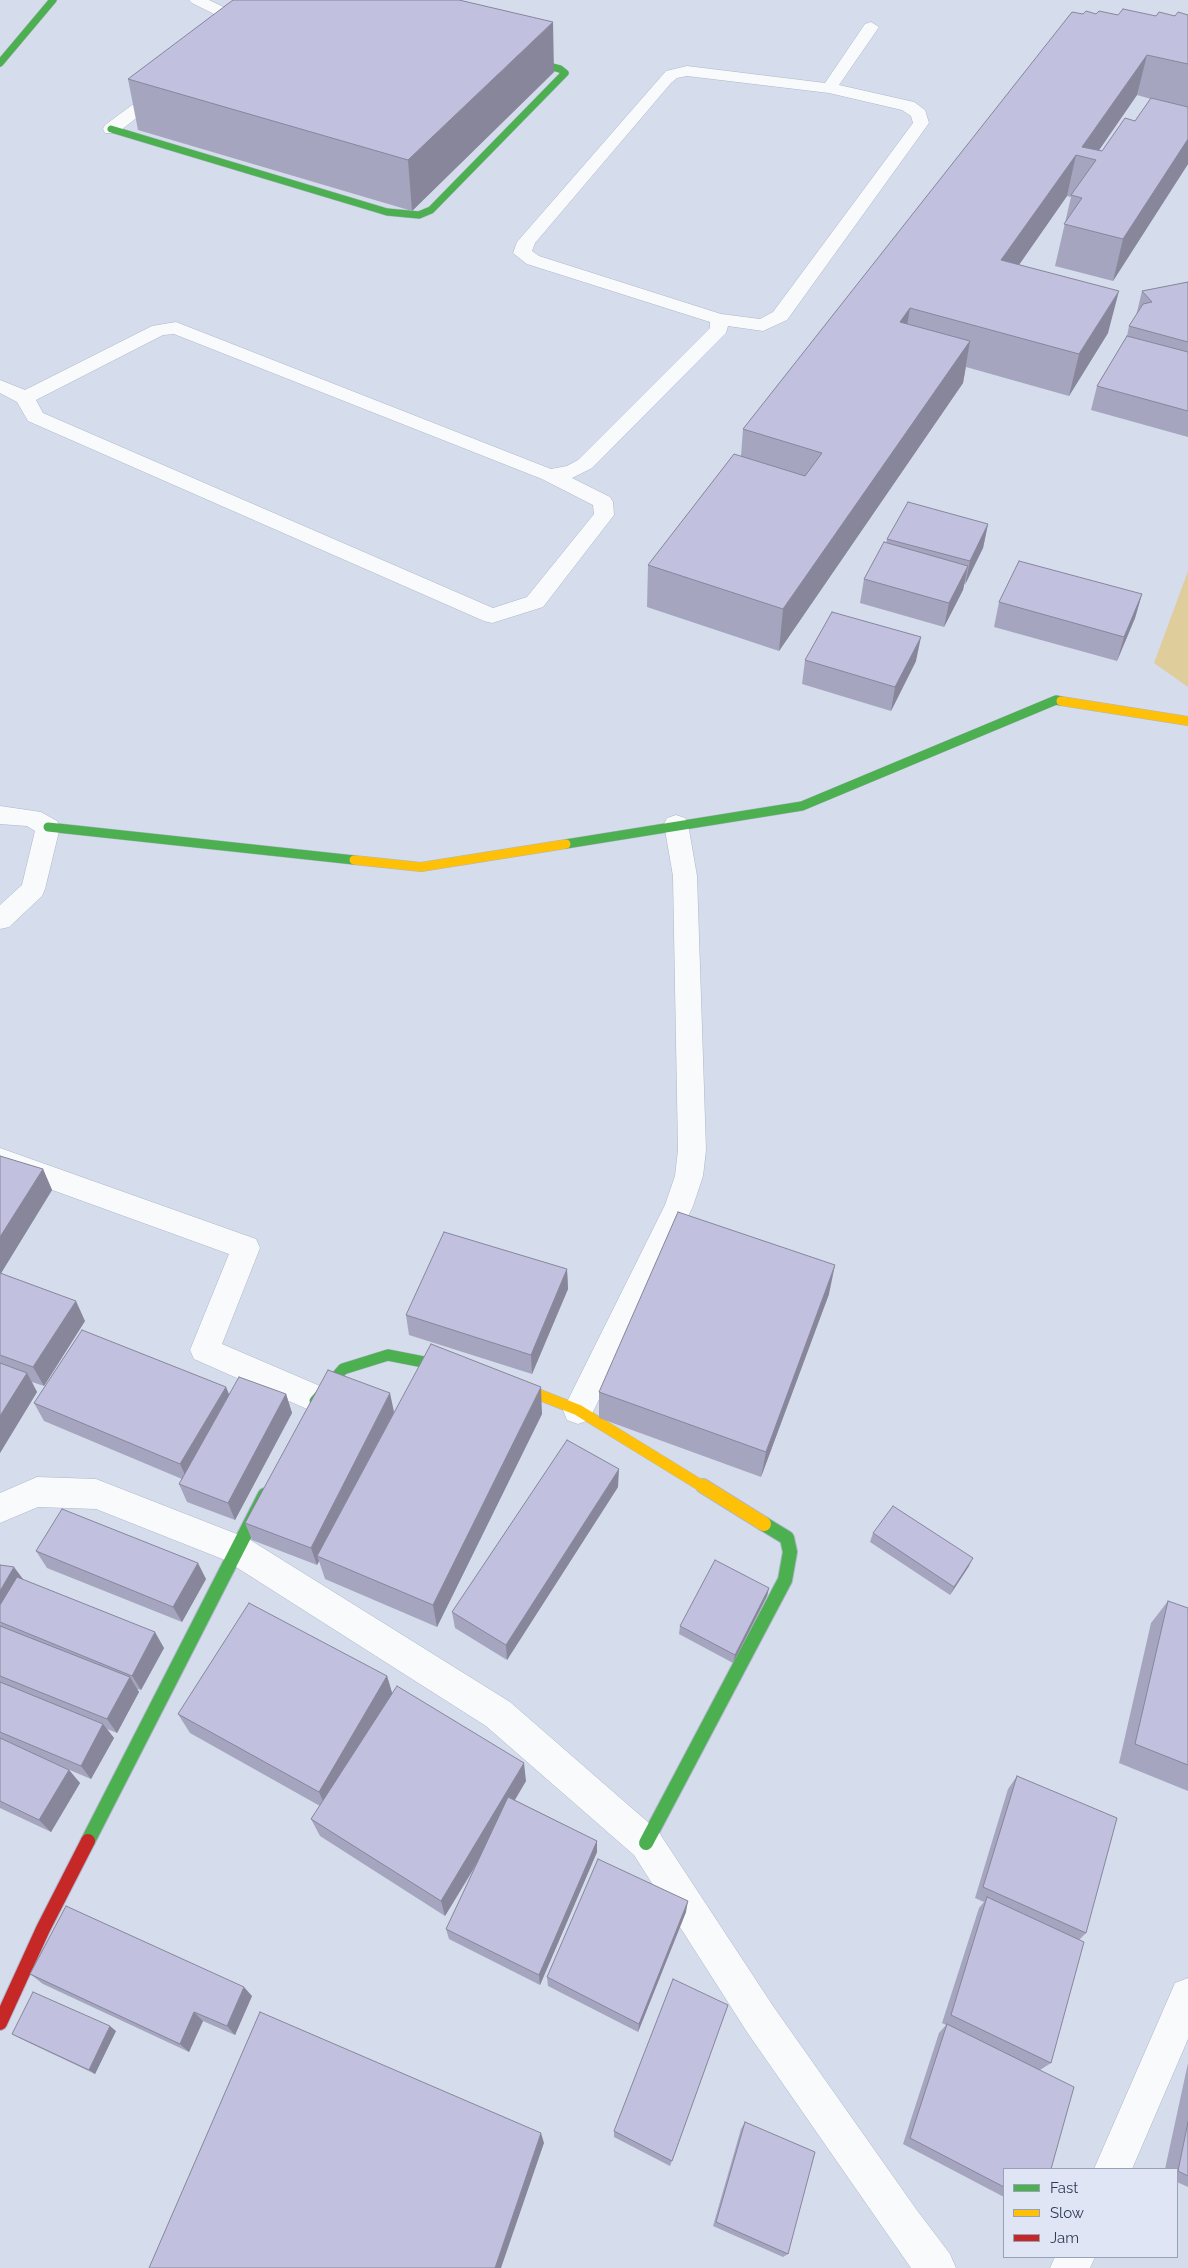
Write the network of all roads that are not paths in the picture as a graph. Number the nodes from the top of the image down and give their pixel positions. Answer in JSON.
{"nodes":[{"id":1,"x":53,"y":0,"type":"edge"},
{"id":2,"x":197,"y":0,"type":"edge"},
{"id":3,"x":256,"y":17,"type":"edge"},
{"id":4,"x":241,"y":26,"type":"junction"},
{"id":5,"x":871,"y":27,"type":"dead end"},
{"id":6,"x":224,"y":43,"type":"edge"},
{"id":7,"x":504,"y":54,"type":"edge"},
{"id":8,"x":0,"y":63,"type":"edge"},
{"id":9,"x":178,"y":78,"type":"edge"},
{"id":10,"x":829,"y":88,"type":"junction"},
{"id":11,"x":111,"y":130,"type":"joint"},
{"id":12,"x":719,"y":319,"type":"junction"},
{"id":13,"x":0,"y":386,"type":"edge"},
{"id":14,"x":25,"y":398,"type":"junction"},
{"id":15,"x":549,"y":475,"type":"junction"},
{"id":16,"x":1188,"y":721,"type":"edge"},
{"id":17,"x":0,"y":815,"type":"edge"},
{"id":18,"x":676,"y":824,"type":"junction"},
{"id":19,"x":48,"y":827,"type":"junction"},
{"id":20,"x":0,"y":920,"type":"edge"},
{"id":21,"x":0,"y":1159,"type":"edge"},
{"id":22,"x":475,"y":1372,"type":"edge"},
{"id":23,"x":494,"y":1376,"type":"edge"},
{"id":24,"x":314,"y":1403,"type":"joint"},
{"id":25,"x":578,"y":1410,"type":"junction"},
{"id":26,"x":269,"y":1487,"type":"edge"},
{"id":27,"x":0,"y":1508,"type":"edge"},
{"id":28,"x":236,"y":1549,"type":"junction"},
{"id":29,"x":646,"y":1843,"type":"junction"},
{"id":30,"x":1188,"y":1996,"type":"edge"},
{"id":31,"x":0,"y":2023,"type":"edge"},
{"id":32,"x":1113,"y":2168,"type":"edge"},
{"id":33,"x":936,"y":2268,"type":"edge"}],
"edges":[{"from":1,"to":8,"type":"street"},
{"from":2,"to":4,"type":"street"},
{"from":3,"to":4,"type":"street"},
{"from":4,"to":6,"type":"street"},
{"from":5,"to":10,"type":"street"},
{"from":7,"to":11,"type":"street"},
{"from":9,"to":11,"type":"street"},
{"from":10,"to":12,"type":"street"},
{"from":10,"to":12,"type":"street"},
{"from":12,"to":15,"type":"street"},
{"from":13,"to":14,"type":"street"},
{"from":14,"to":15,"type":"street"},
{"from":14,"to":15,"type":"street"},
{"from":16,"to":18,"type":"street"},
{"from":17,"to":19,"type":"street"},
{"from":18,"to":19,"type":"street"},
{"from":18,"to":25,"type":"street"},
{"from":19,"to":20,"type":"street"},
{"from":21,"to":24,"type":"street"},
{"from":22,"to":24,"type":"street"},
{"from":23,"to":25,"type":"street"},
{"from":25,"to":29,"type":"street"},
{"from":26,"to":28,"type":"street"},
{"from":27,"to":28,"type":"street"},
{"from":28,"to":29,"type":"street"},
{"from":28,"to":31,"type":"street"},
{"from":29,"to":33,"type":"street"},
{"from":30,"to":32,"type":"street"}]}
